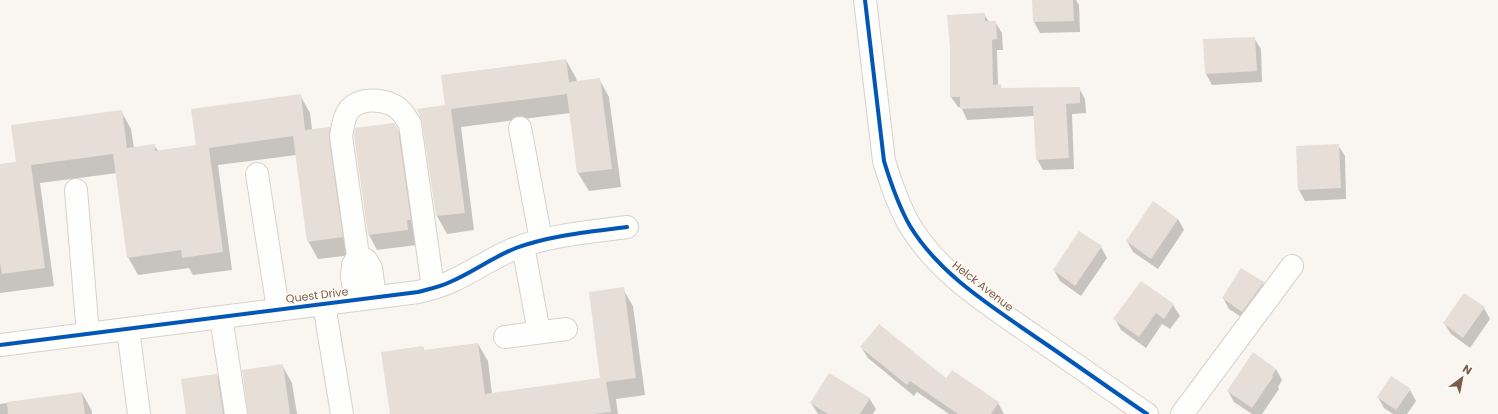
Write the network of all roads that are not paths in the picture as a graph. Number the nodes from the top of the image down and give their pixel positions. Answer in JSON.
{"nodes":[{"id":1,"x":865,"y":0,"type":"edge"},
{"id":2,"x":520,"y":128,"type":"dead end"},
{"id":3,"x":257,"y":174,"type":"dead end"},
{"id":4,"x":76,"y":190,"type":"dead end"},
{"id":5,"x":627,"y":227,"type":"dead end"},
{"id":6,"x":532,"y":243,"type":"junction"},
{"id":7,"x":1292,"y":266,"type":"dead end"},
{"id":8,"x":433,"y":288,"type":"junction"},
{"id":9,"x":365,"y":298,"type":"junction"},
{"id":10,"x":324,"y":304,"type":"junction"},
{"id":11,"x":278,"y":310,"type":"junction"},
{"id":12,"x":221,"y":317,"type":"junction"},
{"id":13,"x":128,"y":329,"type":"junction"},
{"id":14,"x":566,"y":329,"type":"dead end"},
{"id":15,"x":539,"y":332,"type":"junction"},
{"id":16,"x":88,"y":334,"type":"junction"},
{"id":17,"x":505,"y":337,"type":"dead end"},
{"id":18,"x":0,"y":345,"type":"edge"},
{"id":19,"x":139,"y":414,"type":"edge"},
{"id":20,"x":236,"y":414,"type":"edge"},
{"id":21,"x":342,"y":414,"type":"edge"},
{"id":22,"x":1147,"y":414,"type":"edge"},
{"id":23,"x":1182,"y":414,"type":"edge"}],
"edges":[{"from":1,"to":22,"type":"street","name":"Helck Avenue"},
{"from":2,"to":6,"type":"street"},
{"from":3,"to":11,"type":"street"},
{"from":4,"to":16,"type":"street"},
{"from":5,"to":6,"type":"street","name":"Quest Drive"},
{"from":6,"to":8,"type":"street","name":"Quest Drive"},
{"from":6,"to":15,"type":"street"},
{"from":7,"to":23,"type":"street"},
{"from":8,"to":9,"type":"street","name":"Quest Drive"},
{"from":8,"to":9,"type":"street"},
{"from":9,"to":10,"type":"street","name":"Quest Drive"},
{"from":10,"to":11,"type":"street","name":"Quest Drive"},
{"from":10,"to":21,"type":"street"},
{"from":11,"to":12,"type":"street","name":"Quest Drive"},
{"from":12,"to":13,"type":"street","name":"Quest Drive"},
{"from":12,"to":20,"type":"street"},
{"from":13,"to":16,"type":"street","name":"Quest Drive"},
{"from":13,"to":19,"type":"street"},
{"from":14,"to":15,"type":"street"},
{"from":15,"to":17,"type":"street"},
{"from":16,"to":18,"type":"street","name":"Quest Drive"}]}
